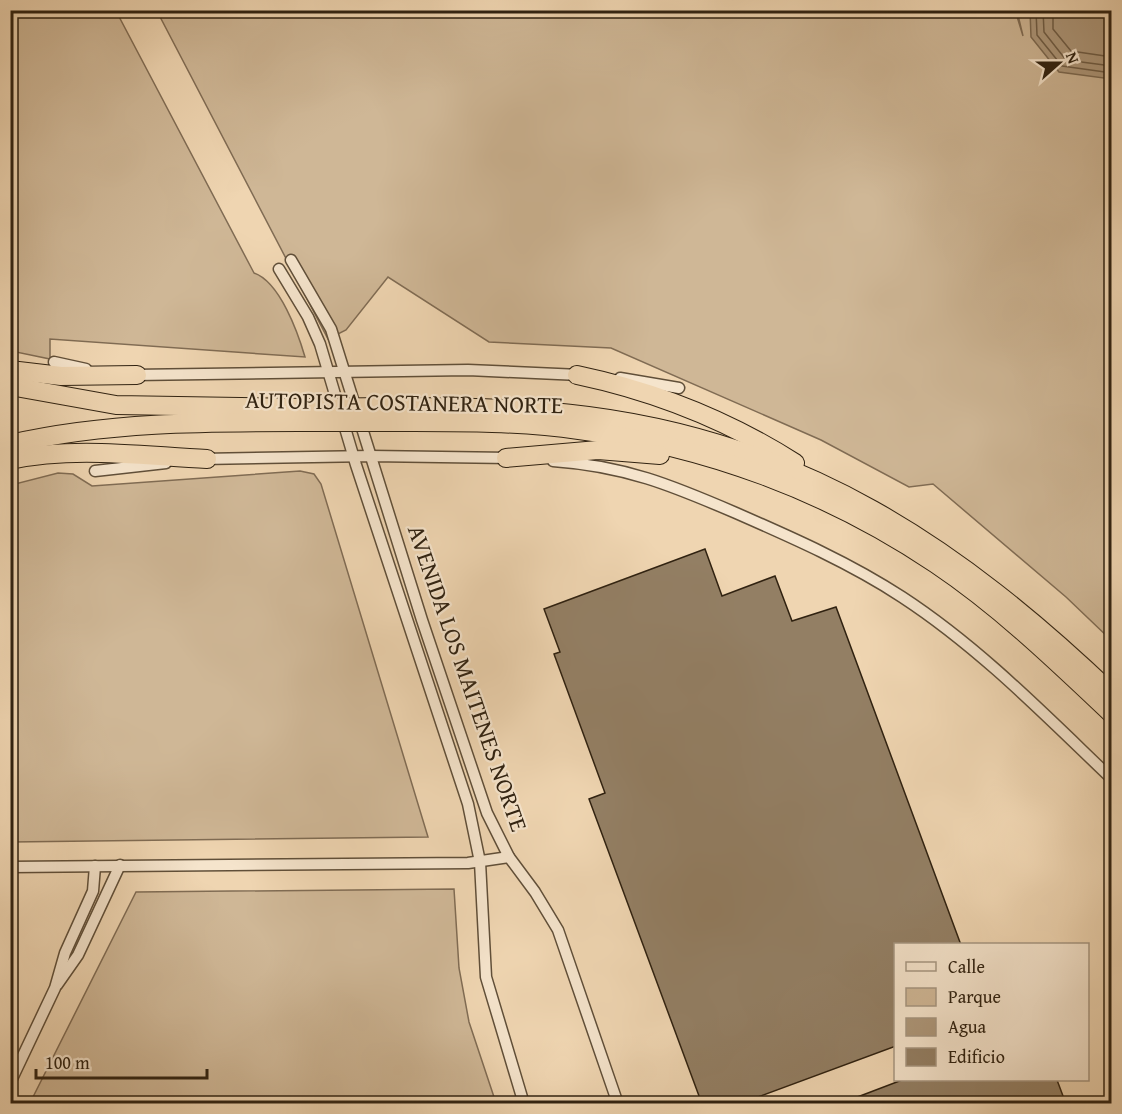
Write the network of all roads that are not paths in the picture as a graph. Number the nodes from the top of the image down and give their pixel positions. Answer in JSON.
{"nodes":[{"id":1,"x":291,"y":260,"type":"dead end"},
{"id":2,"x":279,"y":269,"type":"dead end"},
{"id":3,"x":54,"y":362,"type":"dead end"},
{"id":4,"x":10,"y":370,"type":"edge"},
{"id":5,"x":329,"y":373,"type":"junction"},
{"id":6,"x":344,"y":373,"type":"junction"},
{"id":7,"x":136,"y":375,"type":"junction"},
{"id":8,"x":577,"y":375,"type":"junction"},
{"id":9,"x":10,"y":386,"type":"edge"},
{"id":10,"x":679,"y":388,"type":"dead end"},
{"id":11,"x":311,"y":415,"type":"junction"},
{"id":12,"x":386,"y":415,"type":"junction"},
{"id":13,"x":10,"y":444,"type":"edge"},
{"id":14,"x":353,"y":456,"type":"junction"},
{"id":15,"x":371,"y":456,"type":"junction"},
{"id":16,"x":506,"y":458,"type":"junction"},
{"id":17,"x":207,"y":459,"type":"junction"},
{"id":18,"x":10,"y":460,"type":"edge"},
{"id":19,"x":95,"y":471,"type":"dead end"},
{"id":20,"x":781,"y":482,"type":"junction"},
{"id":21,"x":840,"y":492,"type":"junction"},
{"id":22,"x":422,"y":620,"type":"junction"},
{"id":23,"x":408,"y":624,"type":"junction"},
{"id":24,"x":1112,"y":694,"type":"edge"},
{"id":25,"x":1112,"y":714,"type":"edge"},
{"id":26,"x":1112,"y":779,"type":"edge"},
{"id":27,"x":509,"y":857,"type":"junction"},
{"id":28,"x":480,"y":862,"type":"junction"},
{"id":29,"x":95,"y":866,"type":"junction"},
{"id":30,"x":120,"y":866,"type":"junction"},
{"id":31,"x":10,"y":867,"type":"edge"},
{"id":32,"x":55,"y":988,"type":"junction"},
{"id":33,"x":10,"y":1083,"type":"edge"},
{"id":34,"x":524,"y":1104,"type":"edge"},
{"id":35,"x":618,"y":1104,"type":"edge"}],
"edges":[{"from":1,"to":6,"type":"street","name":"AVENIDA LOS MAITENES NORTE"},
{"from":2,"to":5,"type":"street"},
{"from":3,"to":7,"type":"street"},
{"from":4,"to":7,"type":"highway"},
{"from":5,"to":6,"type":"street"},
{"from":5,"to":7,"type":"street"},
{"from":5,"to":14,"type":"street"},
{"from":6,"to":8,"type":"street"},
{"from":6,"to":15,"type":"street","name":"AVENIDA LOS MAITENES NORTE"},
{"from":8,"to":10,"type":"street"},
{"from":8,"to":21,"type":"highway"},
{"from":9,"to":11,"type":"highway","name":"AUTOPISTA COSTANERA NORTE"},
{"from":11,"to":12,"type":"highway","name":"AUTOPISTA COSTANERA NORTE","bridge":true},
{"from":11,"to":13,"type":"highway","name":"AUTOPISTA COSTANERA NORTE"},
{"from":12,"to":20,"type":"highway","name":"AUTOPISTA COSTANERA NORTE"},
{"from":12,"to":21,"type":"highway","name":"AUTOPISTA COSTANERA NORTE"},
{"from":14,"to":15,"type":"street"},
{"from":14,"to":17,"type":"street"},
{"from":14,"to":23,"type":"street"},
{"from":15,"to":16,"type":"street"},
{"from":15,"to":22,"type":"street","name":"AVENIDA LOS MAITENES NORTE"},
{"from":16,"to":20,"type":"highway"},
{"from":16,"to":26,"type":"street"},
{"from":17,"to":18,"type":"highway"},
{"from":17,"to":19,"type":"street"},
{"from":20,"to":25,"type":"highway","name":"AUTOPISTA COSTANERA NORTE"},
{"from":21,"to":24,"type":"highway","name":"AUTOPISTA COSTANERA NORTE"},
{"from":22,"to":23,"type":"street"},
{"from":22,"to":27,"type":"street","name":"AVENIDA LOS MAITENES NORTE"},
{"from":23,"to":28,"type":"street"},
{"from":27,"to":28,"type":"street"},
{"from":27,"to":35,"type":"street","name":"AVENIDA LOS MAITENES NORTE"},
{"from":28,"to":30,"type":"street"},
{"from":28,"to":34,"type":"street"},
{"from":29,"to":30,"type":"street"},
{"from":29,"to":31,"type":"street"},
{"from":29,"to":32,"type":"street"},
{"from":30,"to":32,"type":"street"},
{"from":32,"to":33,"type":"street"}]}
